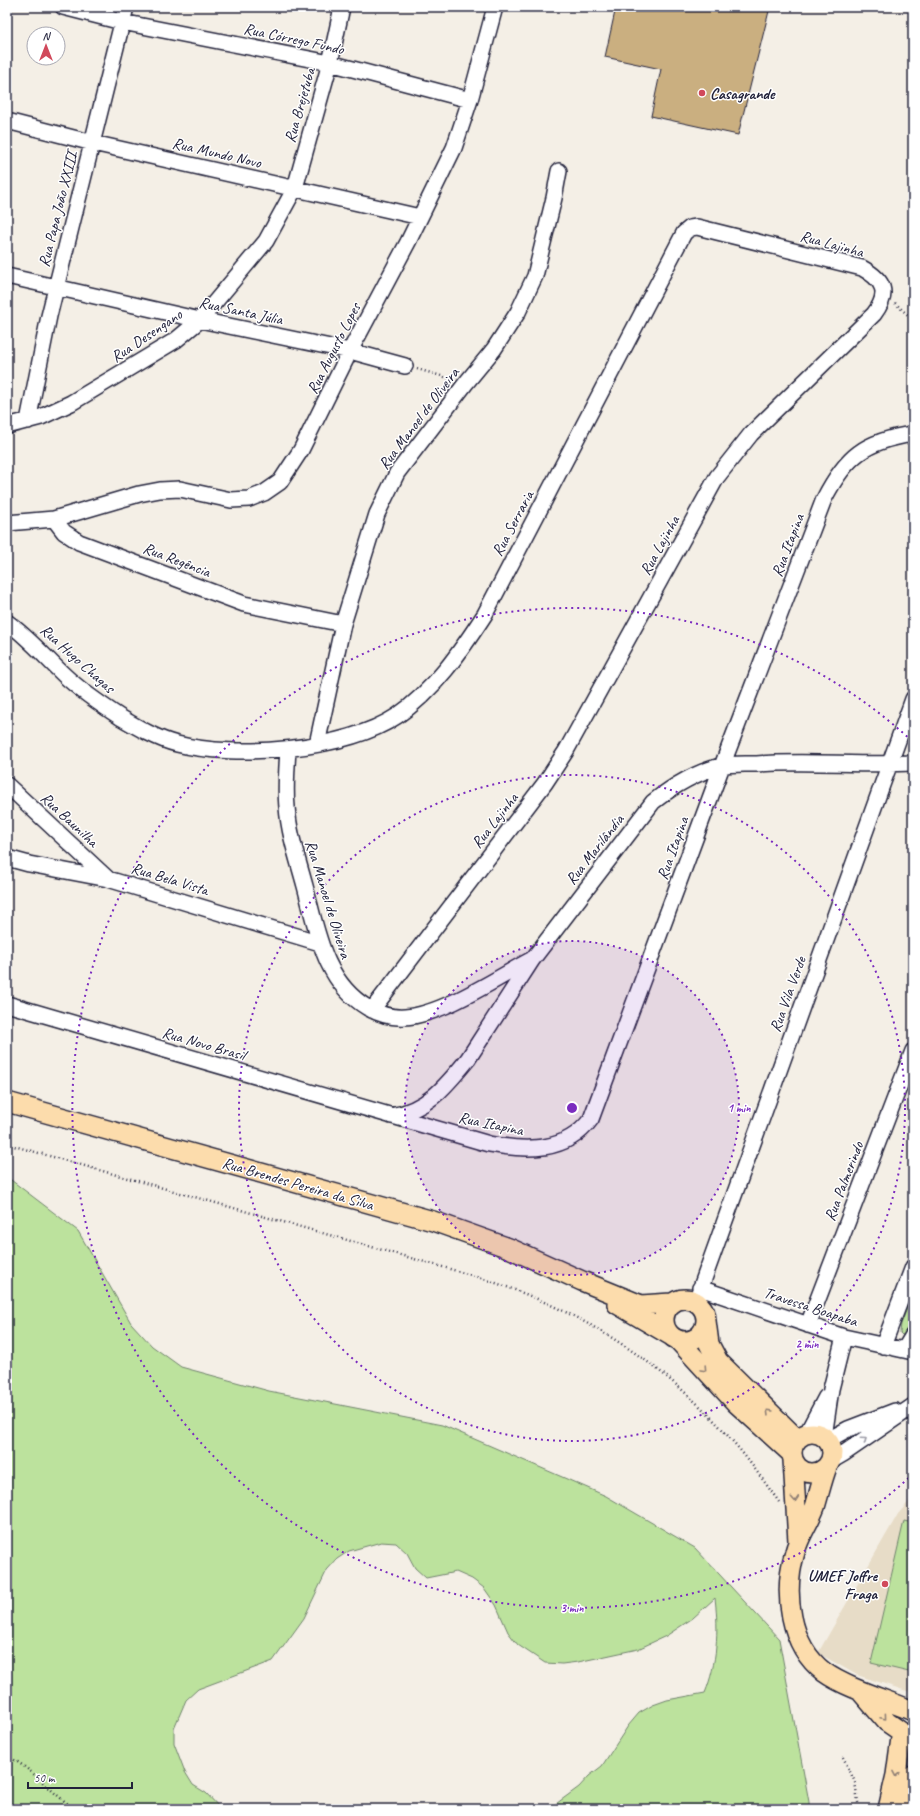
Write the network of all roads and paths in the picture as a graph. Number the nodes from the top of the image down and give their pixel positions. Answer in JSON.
{"nodes":[{"id":1,"x":62,"y":7,"type":"edge"},
{"id":2,"x":126,"y":7,"type":"edge"},
{"id":3,"x":342,"y":7,"type":"edge"},
{"id":4,"x":495,"y":7,"type":"edge"},
{"id":5,"x":122,"y":22,"type":"junction"},
{"id":6,"x":330,"y":63,"type":"junction"},
{"id":7,"x":470,"y":100,"type":"junction"},
{"id":8,"x":7,"y":121,"type":"edge"},
{"id":9,"x":92,"y":143,"type":"junction"},
{"id":10,"x":559,"y":171,"type":"dead end"},
{"id":11,"x":295,"y":188,"type":"junction"},
{"id":12,"x":420,"y":217,"type":"junction"},
{"id":13,"x":690,"y":228,"type":"joint"},
{"id":14,"x":7,"y":276,"type":"edge"},
{"id":15,"x":57,"y":287,"type":"junction"},
{"id":16,"x":883,"y":291,"type":"junction"},
{"id":17,"x":200,"y":320,"type":"junction"},
{"id":18,"x":913,"y":320,"type":"edge"},
{"id":19,"x":350,"y":351,"type":"junction"},
{"id":20,"x":405,"y":366,"type":"joint"},
{"id":21,"x":466,"y":383,"type":"junction"},
{"id":22,"x":28,"y":421,"type":"junction"},
{"id":23,"x":7,"y":426,"type":"edge"},
{"id":24,"x":913,"y":434,"type":"edge"},
{"id":25,"x":54,"y":519,"type":"junction"},
{"id":26,"x":7,"y":523,"type":"edge"},
{"id":27,"x":7,"y":622,"type":"edge"},
{"id":28,"x":343,"y":624,"type":"junction"},
{"id":29,"x":913,"y":699,"type":"edge"},
{"id":30,"x":317,"y":744,"type":"junction"},
{"id":31,"x":288,"y":749,"type":"junction"},
{"id":32,"x":913,"y":763,"type":"edge"},
{"id":33,"x":888,"y":764,"type":"junction"},
{"id":34,"x":722,"y":766,"type":"junction"},
{"id":35,"x":7,"y":785,"type":"edge"},
{"id":36,"x":7,"y":858,"type":"edge"},
{"id":37,"x":108,"y":879,"type":"junction"},
{"id":38,"x":320,"y":943,"type":"junction"},
{"id":39,"x":532,"y":960,"type":"junction"},
{"id":40,"x":7,"y":1004,"type":"edge"},
{"id":41,"x":372,"y":1010,"type":"junction"},
{"id":42,"x":913,"y":1051,"type":"edge"},
{"id":43,"x":7,"y":1102,"type":"edge"},
{"id":44,"x":390,"y":1116,"type":"junction"},
{"id":45,"x":7,"y":1144,"type":"edge"},
{"id":46,"x":913,"y":1267,"type":"edge"},
{"id":47,"x":582,"y":1281,"type":"junction"},
{"id":48,"x":698,"y":1295,"type":"junction"},
{"id":49,"x":671,"y":1304,"type":"junction"},
{"id":50,"x":706,"y":1322,"type":"junction"},
{"id":51,"x":808,"y":1325,"type":"junction"},
{"id":52,"x":913,"y":1335,"type":"edge"},
{"id":53,"x":674,"y":1337,"type":"junction"},
{"id":54,"x":844,"y":1337,"type":"junction"},
{"id":55,"x":883,"y":1346,"type":"junction"},
{"id":56,"x":908,"y":1351,"type":"edge"},
{"id":57,"x":913,"y":1405,"type":"edge"},
{"id":58,"x":811,"y":1442,"type":"junction"},
{"id":59,"x":829,"y":1464,"type":"junction"},
{"id":60,"x":781,"y":1506,"type":"dead end"},
{"id":61,"x":798,"y":1542,"type":"junction"},
{"id":62,"x":847,"y":1684,"type":"junction"},
{"id":63,"x":913,"y":1711,"type":"edge"},
{"id":64,"x":913,"y":1714,"type":"edge"},
{"id":65,"x":905,"y":1740,"type":"edge"},
{"id":66,"x":7,"y":1756,"type":"edge"},
{"id":67,"x":843,"y":1757,"type":"dead end"},
{"id":68,"x":913,"y":1775,"type":"edge"},
{"id":69,"x":76,"y":1809,"type":"edge"},
{"id":70,"x":859,"y":1809,"type":"edge"},
{"id":71,"x":888,"y":1809,"type":"edge"},
{"id":72,"x":902,"y":1809,"type":"edge"}],
"edges":[{"from":1,"to":5,"type":"street","name":"Rua Córrego Fundo"},
{"from":2,"to":5,"type":"street","name":"Rua Papa João XXIII"},
{"from":3,"to":6,"type":"street","name":"Rua Brejetuba"},
{"from":4,"to":7,"type":"street","name":"Rua Augusto Lopes"},
{"from":5,"to":6,"type":"street","name":"Rua Córrego Fundo"},
{"from":5,"to":9,"type":"street","name":"Rua Papa João XXIII"},
{"from":6,"to":7,"type":"street","name":"Rua Córrego Fundo"},
{"from":6,"to":11,"type":"street","name":"Rua Brejetuba"},
{"from":7,"to":12,"type":"street","name":"Rua Augusto Lopes"},
{"from":8,"to":9,"type":"street","name":"Rua Mundo Novo"},
{"from":9,"to":11,"type":"street","name":"Rua Mundo Novo"},
{"from":9,"to":15,"type":"street","name":"Rua Papa João XXIII"},
{"from":10,"to":21,"type":"street","name":"Rua Manoel de Oliveira"},
{"from":11,"to":12,"type":"street","name":"Rua Mundo Novo"},
{"from":11,"to":17,"type":"street","name":"Rua Desengano"},
{"from":12,"to":19,"type":"street","name":"Rua Augusto Lopes"},
{"from":13,"to":16,"type":"street","name":"Rua Lajinha"},
{"from":13,"to":30,"type":"street","name":"Rua Serraria"},
{"from":14,"to":15,"type":"street","name":"Rua Santa Júlia"},
{"from":15,"to":17,"type":"street","name":"Rua Santa Júlia"},
{"from":15,"to":22,"type":"street","name":"Rua Papa João XXIII"},
{"from":16,"to":18,"type":"path"},
{"from":16,"to":41,"type":"street","name":"Rua Lajinha"},
{"from":17,"to":19,"type":"street","name":"Rua Santa Júlia"},
{"from":17,"to":22,"type":"street","name":"Rua Desengano"},
{"from":19,"to":20,"type":"street","name":"Rua Santa Júlia"},
{"from":19,"to":25,"type":"street","name":"Rua Augusto Lopes"},
{"from":20,"to":21,"type":"path"},
{"from":21,"to":28,"type":"street","name":"Rua Manoel de Oliveira"},
{"from":22,"to":23,"type":"street","name":"Rua Desengano"},
{"from":24,"to":34,"type":"street","name":"Rua Itapina"},
{"from":25,"to":26,"type":"street"},
{"from":25,"to":28,"type":"street","name":"Rua Regência"},
{"from":27,"to":31,"type":"street","name":"Rua Hugo Chagas"},
{"from":28,"to":30,"type":"street","name":"Rua Manoel de Oliveira"},
{"from":29,"to":33,"type":"street","name":"Rua Vila Verde"},
{"from":30,"to":31,"type":"street","name":"Rua Serraria"},
{"from":31,"to":38,"type":"street","name":"Rua Manoel de Oliveira"},
{"from":32,"to":33,"type":"street","name":"Rua Marilândia"},
{"from":33,"to":34,"type":"street","name":"Rua Marilândia"},
{"from":33,"to":48,"type":"street","name":"Rua Vila Verde"},
{"from":34,"to":39,"type":"street","name":"Rua Marilândia"},
{"from":34,"to":44,"type":"street","name":"Rua Itapina"},
{"from":35,"to":37,"type":"street","name":"Rua Baunilha"},
{"from":36,"to":37,"type":"street","name":"Rua Bela Vista"},
{"from":37,"to":38,"type":"street","name":"Rua Bela Vista"},
{"from":38,"to":41,"type":"street","name":"Rua Manoel de Oliveira"},
{"from":39,"to":41,"type":"street","name":"Rua Manoel de Oliveira"},
{"from":39,"to":44,"type":"street","name":"Rua Marilândia"},
{"from":40,"to":44,"type":"street","name":"Rua Novo Brasil"},
{"from":42,"to":51,"type":"street","name":"Rua Palmerindo"},
{"from":43,"to":47,"type":"main road","name":"Rua Brendes Pereira da Silva"},
{"from":45,"to":60,"type":"path"},
{"from":46,"to":55,"type":"street"},
{"from":47,"to":49,"type":"main road","name":"Rua Brendes Pereira da Silva"},
{"from":47,"to":53,"type":"main road","name":"Rua Brendes Pereira da Silva"},
{"from":48,"to":49,"type":"main road"},
{"from":48,"to":50,"type":"main road"},
{"from":48,"to":51,"type":"street","name":"Travessa Boapaba"},
{"from":49,"to":53,"type":"main road"},
{"from":50,"to":53,"type":"main road"},
{"from":58,"to":50,"type":"main road","one_way":true},
{"from":51,"to":54,"type":"street","name":"Travessa Boapaba"},
{"from":52,"to":56,"type":"street"},
{"from":53,"to":58,"type":"main road","name":"Rua Brendes Pereira da Silva","one_way":true},
{"from":54,"to":55,"type":"street","name":"Travessa Boapaba"},
{"from":54,"to":58,"type":"street"},
{"from":55,"to":56,"type":"street","name":"Travessa Boapaba"},
{"from":57,"to":58,"type":"street"},
{"from":59,"to":57,"type":"street","one_way":true},
{"from":58,"to":59,"type":"main road"},
{"from":58,"to":59,"type":"main road"},
{"from":58,"to":61,"type":"main road","one_way":true},
{"from":59,"to":61,"type":"main road"},
{"from":61,"to":62,"type":"main road"},
{"from":62,"to":63,"type":"main road"},
{"from":62,"to":65,"type":"main road","one_way":true},
{"from":64,"to":65,"type":"main road"},
{"from":65,"to":71,"type":"main road","one_way":true},
{"from":66,"to":69,"type":"path"},
{"from":67,"to":70,"type":"path"},
{"from":68,"to":72,"type":"main road"}]}
